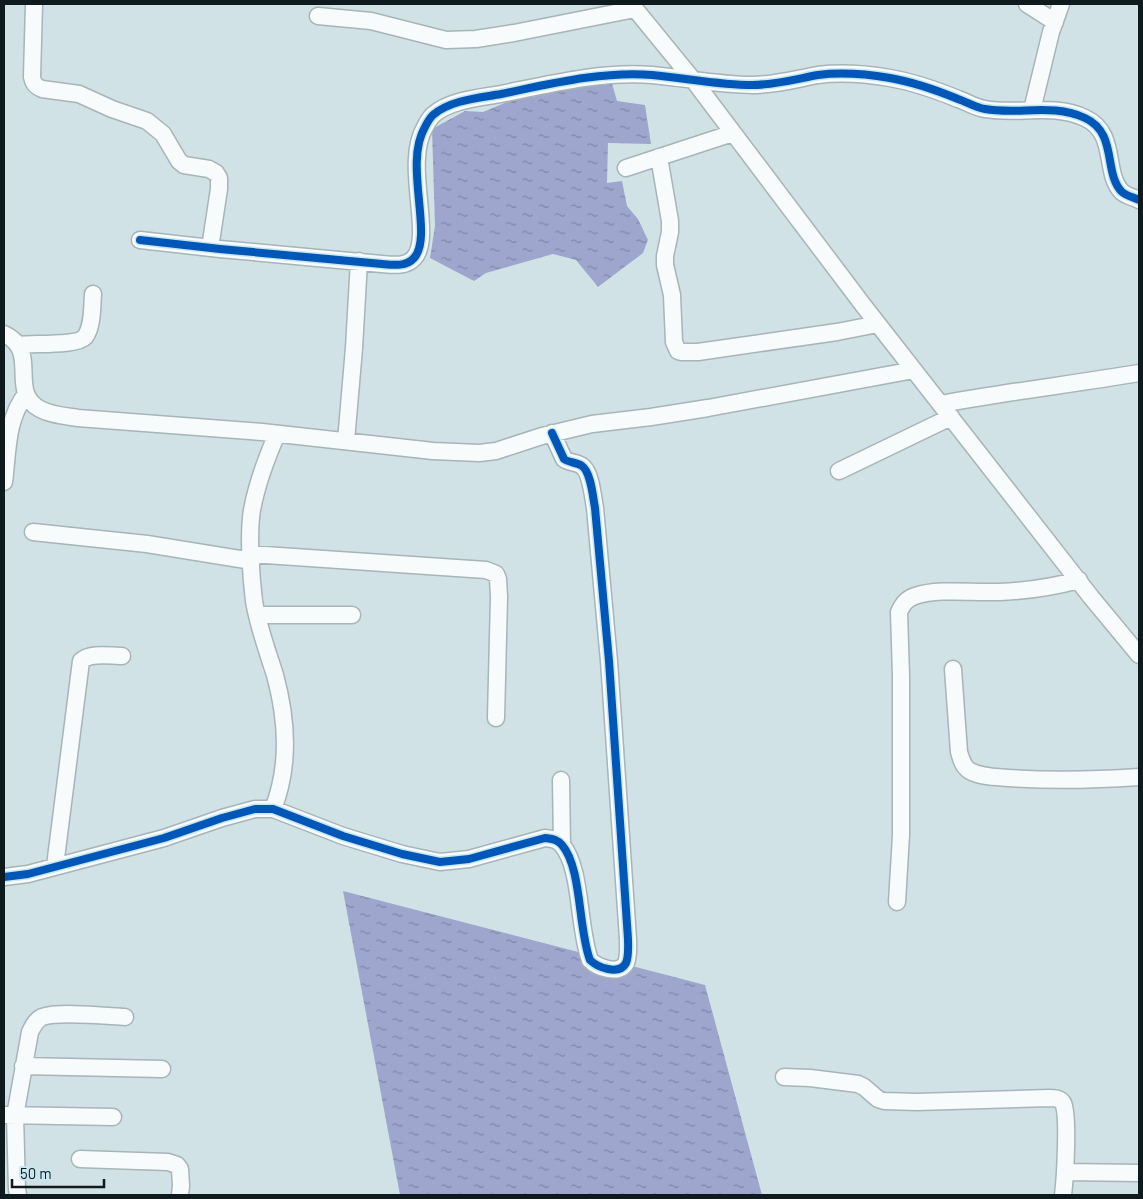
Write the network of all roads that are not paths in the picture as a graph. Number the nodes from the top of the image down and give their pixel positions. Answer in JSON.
{"nodes":[{"id":1,"x":34,"y":4,"type":"edge"},
{"id":2,"x":1027,"y":4,"type":"edge"},
{"id":3,"x":1061,"y":4,"type":"edge"},
{"id":4,"x":633,"y":6,"type":"edge"},
{"id":5,"x":318,"y":16,"type":"dead end"},
{"id":6,"x":1055,"y":22,"type":"junction"},
{"id":7,"x":694,"y":81,"type":"junction"},
{"id":8,"x":1032,"y":110,"type":"junction"},
{"id":9,"x":733,"y":133,"type":"junction"},
{"id":10,"x":659,"y":158,"type":"junction"},
{"id":11,"x":626,"y":168,"type":"dead end"},
{"id":12,"x":1139,"y":200,"type":"edge"},
{"id":13,"x":140,"y":240,"type":"dead end"},
{"id":14,"x":210,"y":248,"type":"junction"},
{"id":15,"x":359,"y":261,"type":"junction"},
{"id":16,"x":93,"y":294,"type":"dead end"},
{"id":17,"x":878,"y":324,"type":"junction"},
{"id":18,"x":4,"y":334,"type":"edge"},
{"id":19,"x":18,"y":345,"type":"junction"},
{"id":20,"x":914,"y":370,"type":"junction"},
{"id":21,"x":1139,"y":373,"type":"edge"},
{"id":22,"x":26,"y":394,"type":"junction"},
{"id":23,"x":941,"y":404,"type":"junction"},
{"id":24,"x":951,"y":417,"type":"junction"},
{"id":25,"x":552,"y":433,"type":"junction"},
{"id":26,"x":277,"y":434,"type":"junction"},
{"id":27,"x":346,"y":441,"type":"junction"},
{"id":28,"x":839,"y":471,"type":"dead end"},
{"id":29,"x":4,"y":482,"type":"edge"},
{"id":30,"x":33,"y":532,"type":"dead end"},
{"id":31,"x":251,"y":558,"type":"junction"},
{"id":32,"x":1079,"y":580,"type":"junction"},
{"id":33,"x":257,"y":615,"type":"junction"},
{"id":34,"x":352,"y":616,"type":"dead end"},
{"id":35,"x":1139,"y":654,"type":"edge"},
{"id":36,"x":122,"y":656,"type":"dead end"},
{"id":37,"x":953,"y":669,"type":"dead end"},
{"id":38,"x":496,"y":718,"type":"dead end"},
{"id":39,"x":1139,"y":777,"type":"edge"},
{"id":40,"x":561,"y":780,"type":"dead end"},
{"id":41,"x":277,"y":810,"type":"junction"},
{"id":42,"x":562,"y":846,"type":"junction"},
{"id":43,"x":55,"y":866,"type":"junction"},
{"id":44,"x":4,"y":877,"type":"edge"},
{"id":45,"x":897,"y":902,"type":"dead end"},
{"id":46,"x":125,"y":1017,"type":"dead end"},
{"id":47,"x":23,"y":1066,"type":"junction"},
{"id":48,"x":162,"y":1069,"type":"dead end"},
{"id":49,"x":784,"y":1077,"type":"dead end"},
{"id":50,"x":9,"y":1115,"type":"edge"},
{"id":51,"x":113,"y":1117,"type":"dead end"},
{"id":52,"x":80,"y":1159,"type":"dead end"},
{"id":53,"x":1065,"y":1172,"type":"junction"},
{"id":54,"x":1139,"y":1173,"type":"edge"},
{"id":55,"x":18,"y":1195,"type":"edge"},
{"id":56,"x":180,"y":1195,"type":"edge"},
{"id":57,"x":1063,"y":1195,"type":"edge"}],
"edges":[{"from":1,"to":14,"type":"street"},
{"from":2,"to":6,"type":"street"},
{"from":3,"to":6,"type":"street"},
{"from":4,"to":5,"type":"street"},
{"from":4,"to":7,"type":"street"},
{"from":6,"to":8,"type":"street"},
{"from":7,"to":8,"type":"street"},
{"from":7,"to":9,"type":"street"},
{"from":7,"to":15,"type":"street"},
{"from":8,"to":12,"type":"street"},
{"from":9,"to":10,"type":"street"},
{"from":9,"to":17,"type":"street"},
{"from":10,"to":11,"type":"street"},
{"from":10,"to":17,"type":"street"},
{"from":13,"to":14,"type":"street"},
{"from":14,"to":15,"type":"street"},
{"from":15,"to":27,"type":"street"},
{"from":16,"to":19,"type":"street"},
{"from":17,"to":20,"type":"street"},
{"from":18,"to":19,"type":"street"},
{"from":19,"to":22,"type":"street"},
{"from":20,"to":23,"type":"street"},
{"from":20,"to":25,"type":"street"},
{"from":21,"to":23,"type":"street"},
{"from":22,"to":26,"type":"street"},
{"from":22,"to":29,"type":"street"},
{"from":23,"to":24,"type":"street"},
{"from":24,"to":28,"type":"street"},
{"from":24,"to":32,"type":"street"},
{"from":25,"to":27,"type":"street"},
{"from":25,"to":42,"type":"street"},
{"from":26,"to":27,"type":"street"},
{"from":26,"to":31,"type":"street"},
{"from":30,"to":31,"type":"street"},
{"from":31,"to":33,"type":"street"},
{"from":31,"to":38,"type":"street"},
{"from":32,"to":35,"type":"street"},
{"from":32,"to":45,"type":"street"},
{"from":33,"to":34,"type":"street"},
{"from":33,"to":41,"type":"street"},
{"from":36,"to":43,"type":"street"},
{"from":37,"to":39,"type":"street"},
{"from":40,"to":42,"type":"street"},
{"from":41,"to":42,"type":"street"},
{"from":41,"to":43,"type":"street"},
{"from":43,"to":44,"type":"street"},
{"from":46,"to":47,"type":"street"},
{"from":47,"to":48,"type":"street"},
{"from":47,"to":50,"type":"street"},
{"from":49,"to":53,"type":"street"},
{"from":50,"to":51,"type":"street"},
{"from":50,"to":55,"type":"street"},
{"from":52,"to":56,"type":"street"},
{"from":53,"to":54,"type":"street"},
{"from":53,"to":57,"type":"street"}]}
